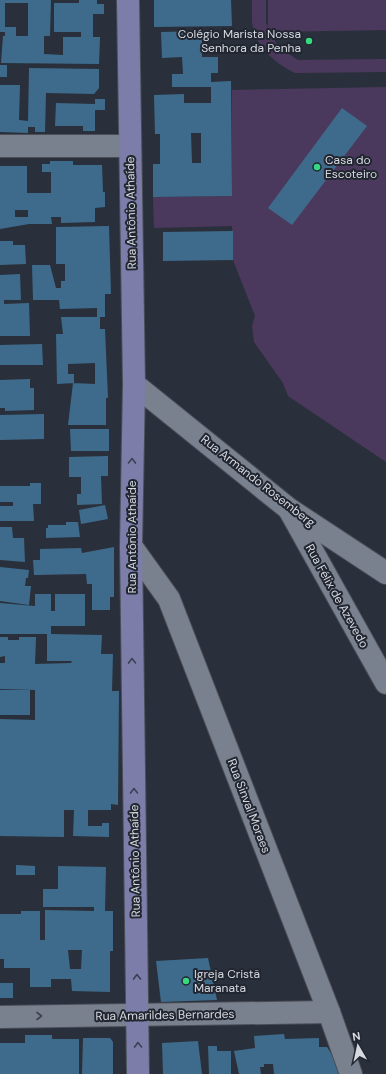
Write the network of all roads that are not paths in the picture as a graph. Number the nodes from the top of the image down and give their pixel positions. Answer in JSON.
{"nodes":[{"id":1,"x":128,"y":0,"type":"edge"},
{"id":2,"x":0,"y":146,"type":"edge"},
{"id":3,"x":130,"y":146,"type":"junction"},
{"id":4,"x":134,"y":384,"type":"junction"},
{"id":5,"x":289,"y":509,"type":"junction"},
{"id":6,"x":131,"y":546,"type":"junction"},
{"id":7,"x":386,"y":573,"type":"edge"},
{"id":8,"x":386,"y":683,"type":"edge"},
{"id":9,"x":329,"y":1012,"type":"junction"},
{"id":10,"x":138,"y":1016,"type":"junction"},
{"id":11,"x":0,"y":1017,"type":"edge"},
{"id":12,"x":138,"y":1074,"type":"edge"},
{"id":13,"x":351,"y":1074,"type":"edge"}],
"edges":[{"from":1,"to":3,"type":"main road","name":"Rua Antônio Athaíde"},
{"from":2,"to":3,"type":"street"},
{"from":3,"to":4,"type":"main road","name":"Rua Antônio Athaíde"},
{"from":4,"to":5,"type":"street","name":"Rua Armando Rosemberg"},
{"from":6,"to":4,"type":"main road","name":"Rua Antônio Athaíde","one_way":true},
{"from":5,"to":7,"type":"street","name":"Rua Armando Rosemberg"},
{"from":5,"to":8,"type":"street","name":"Rua Félix de Azevedo"},
{"from":6,"to":9,"type":"street","name":"Rua Sinval Moraes"},
{"from":10,"to":6,"type":"main road","name":"Rua Antônio Athaíde","one_way":true},
{"from":9,"to":10,"type":"street","name":"Rua Amarildes Bernardes"},
{"from":9,"to":13,"type":"street","name":"Rua Sinval Moraes"},
{"from":11,"to":10,"type":"street","name":"Rua Amarildes Bernardes","one_way":true},
{"from":12,"to":10,"type":"main road","name":"Rua Antônio Athaíde","one_way":true}]}
